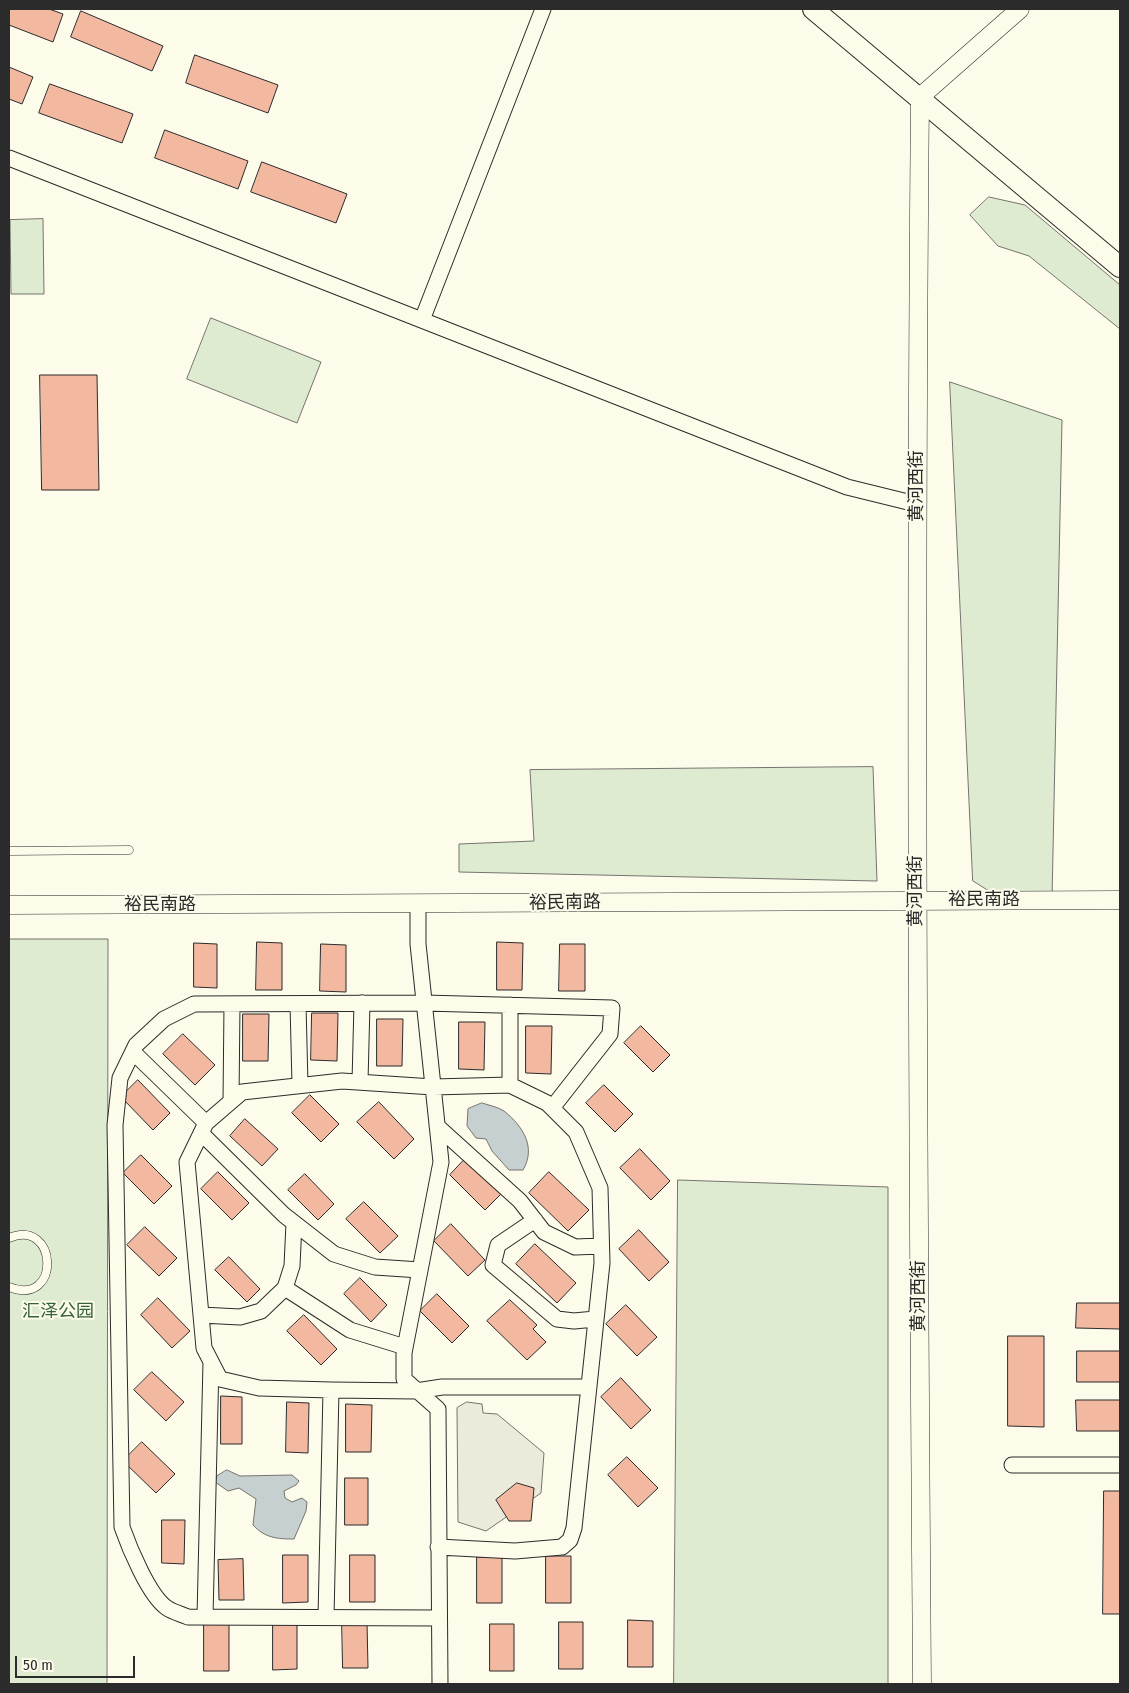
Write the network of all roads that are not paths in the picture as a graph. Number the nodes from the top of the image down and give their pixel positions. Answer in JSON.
{"nodes":[{"id":1,"x":543,"y":9,"type":"edge"},
{"id":2,"x":813,"y":9,"type":"edge"},
{"id":3,"x":1020,"y":9,"type":"edge"},
{"id":4,"x":920,"y":97,"type":"junction"},
{"id":5,"x":9,"y":158,"type":"edge"},
{"id":6,"x":1120,"y":267,"type":"edge"},
{"id":7,"x":422,"y":320,"type":"junction"},
{"id":8,"x":916,"y":504,"type":"junction"},
{"id":9,"x":129,"y":850,"type":"dead end"},
{"id":10,"x":9,"y":851,"type":"edge"},
{"id":11,"x":916,"y":900,"type":"junction"},
{"id":12,"x":1120,"y":900,"type":"edge"},
{"id":13,"x":418,"y":904,"type":"junction"},
{"id":14,"x":9,"y":905,"type":"edge"},
{"id":15,"x":362,"y":1003,"type":"junction"},
{"id":16,"x":424,"y":1003,"type":"junction"},
{"id":17,"x":232,"y":1004,"type":"junction"},
{"id":18,"x":298,"y":1004,"type":"junction"},
{"id":19,"x":510,"y":1005,"type":"junction"},
{"id":20,"x":133,"y":1052,"type":"junction"},
{"id":21,"x":360,"y":1082,"type":"junction"},
{"id":22,"x":300,"y":1085,"type":"junction"},
{"id":23,"x":510,"y":1085,"type":"junction"},
{"id":24,"x":433,"y":1087,"type":"junction"},
{"id":25,"x":230,"y":1101,"type":"junction"},
{"id":26,"x":552,"y":1108,"type":"junction"},
{"id":27,"x":437,"y":1126,"type":"junction"},
{"id":28,"x":204,"y":1128,"type":"junction"},
{"id":29,"x":535,"y":1220,"type":"junction"},
{"id":30,"x":294,"y":1223,"type":"junction"},
{"id":31,"x":9,"y":1238,"type":"edge"},
{"id":32,"x":601,"y":1246,"type":"junction"},
{"id":33,"x":420,"y":1270,"type":"junction"},
{"id":34,"x":9,"y":1287,"type":"edge"},
{"id":35,"x":284,"y":1288,"type":"junction"},
{"id":36,"x":201,"y":1315,"type":"junction"},
{"id":37,"x":596,"y":1319,"type":"junction"},
{"id":38,"x":405,"y":1347,"type":"junction"},
{"id":39,"x":211,"y":1361,"type":"junction"},
{"id":40,"x":588,"y":1387,"type":"junction"},
{"id":41,"x":331,"y":1390,"type":"junction"},
{"id":42,"x":416,"y":1391,"type":"junction"},
{"id":43,"x":1012,"y":1465,"type":"dead end"},
{"id":44,"x":1120,"y":1465,"type":"edge"},
{"id":45,"x":438,"y":1547,"type":"junction"},
{"id":46,"x":205,"y":1617,"type":"junction"},
{"id":47,"x":326,"y":1617,"type":"junction"},
{"id":48,"x":438,"y":1618,"type":"junction"},
{"id":49,"x":440,"y":1684,"type":"edge"},
{"id":50,"x":922,"y":1684,"type":"edge"}],
"edges":[{"from":1,"to":7,"type":"street"},
{"from":2,"to":4,"type":"main road"},
{"from":3,"to":4,"type":"street"},
{"from":4,"to":6,"type":"main road"},
{"from":4,"to":8,"type":"street","name":"黄河西街"},
{"from":5,"to":7,"type":"street"},
{"from":7,"to":8,"type":"street"},
{"from":8,"to":11,"type":"street","name":"黄河西街"},
{"from":9,"to":10,"type":"lane"},
{"from":11,"to":12,"type":"street","name":"裕民南路"},
{"from":11,"to":13,"type":"street","name":"裕民南路"},
{"from":11,"to":50,"type":"street","name":"黄河西街"},
{"from":13,"to":14,"type":"street","name":"裕民南路"},
{"from":13,"to":16,"type":"street"},
{"from":15,"to":16,"type":"street"},
{"from":15,"to":18,"type":"street"},
{"from":15,"to":21,"type":"street"},
{"from":16,"to":19,"type":"street"},
{"from":16,"to":24,"type":"street"},
{"from":17,"to":18,"type":"street"},
{"from":17,"to":20,"type":"street"},
{"from":17,"to":25,"type":"street"},
{"from":18,"to":22,"type":"street"},
{"from":19,"to":23,"type":"street"},
{"from":19,"to":26,"type":"street"},
{"from":20,"to":28,"type":"street"},
{"from":20,"to":46,"type":"street"},
{"from":21,"to":22,"type":"street"},
{"from":21,"to":24,"type":"street"},
{"from":22,"to":25,"type":"street"},
{"from":23,"to":24,"type":"street"},
{"from":23,"to":26,"type":"street"},
{"from":24,"to":27,"type":"street"},
{"from":25,"to":28,"type":"street"},
{"from":26,"to":32,"type":"street"},
{"from":27,"to":29,"type":"street"},
{"from":27,"to":33,"type":"street"},
{"from":28,"to":30,"type":"street"},
{"from":28,"to":36,"type":"street"},
{"from":29,"to":32,"type":"street"},
{"from":29,"to":37,"type":"street"},
{"from":30,"to":33,"type":"street"},
{"from":30,"to":35,"type":"street"},
{"from":31,"to":34,"type":"lane"},
{"from":32,"to":37,"type":"street"},
{"from":33,"to":38,"type":"street"},
{"from":35,"to":36,"type":"street"},
{"from":35,"to":38,"type":"street"},
{"from":36,"to":39,"type":"street"},
{"from":37,"to":40,"type":"street"},
{"from":38,"to":42,"type":"street"},
{"from":39,"to":41,"type":"street"},
{"from":39,"to":46,"type":"street"},
{"from":40,"to":42,"type":"street"},
{"from":40,"to":45,"type":"street"},
{"from":41,"to":42,"type":"street"},
{"from":41,"to":47,"type":"street"},
{"from":42,"to":45,"type":"street"},
{"from":43,"to":44,"type":"street"},
{"from":45,"to":48,"type":"street"},
{"from":46,"to":47,"type":"street"},
{"from":47,"to":48,"type":"street"},
{"from":48,"to":49,"type":"street"}]}
